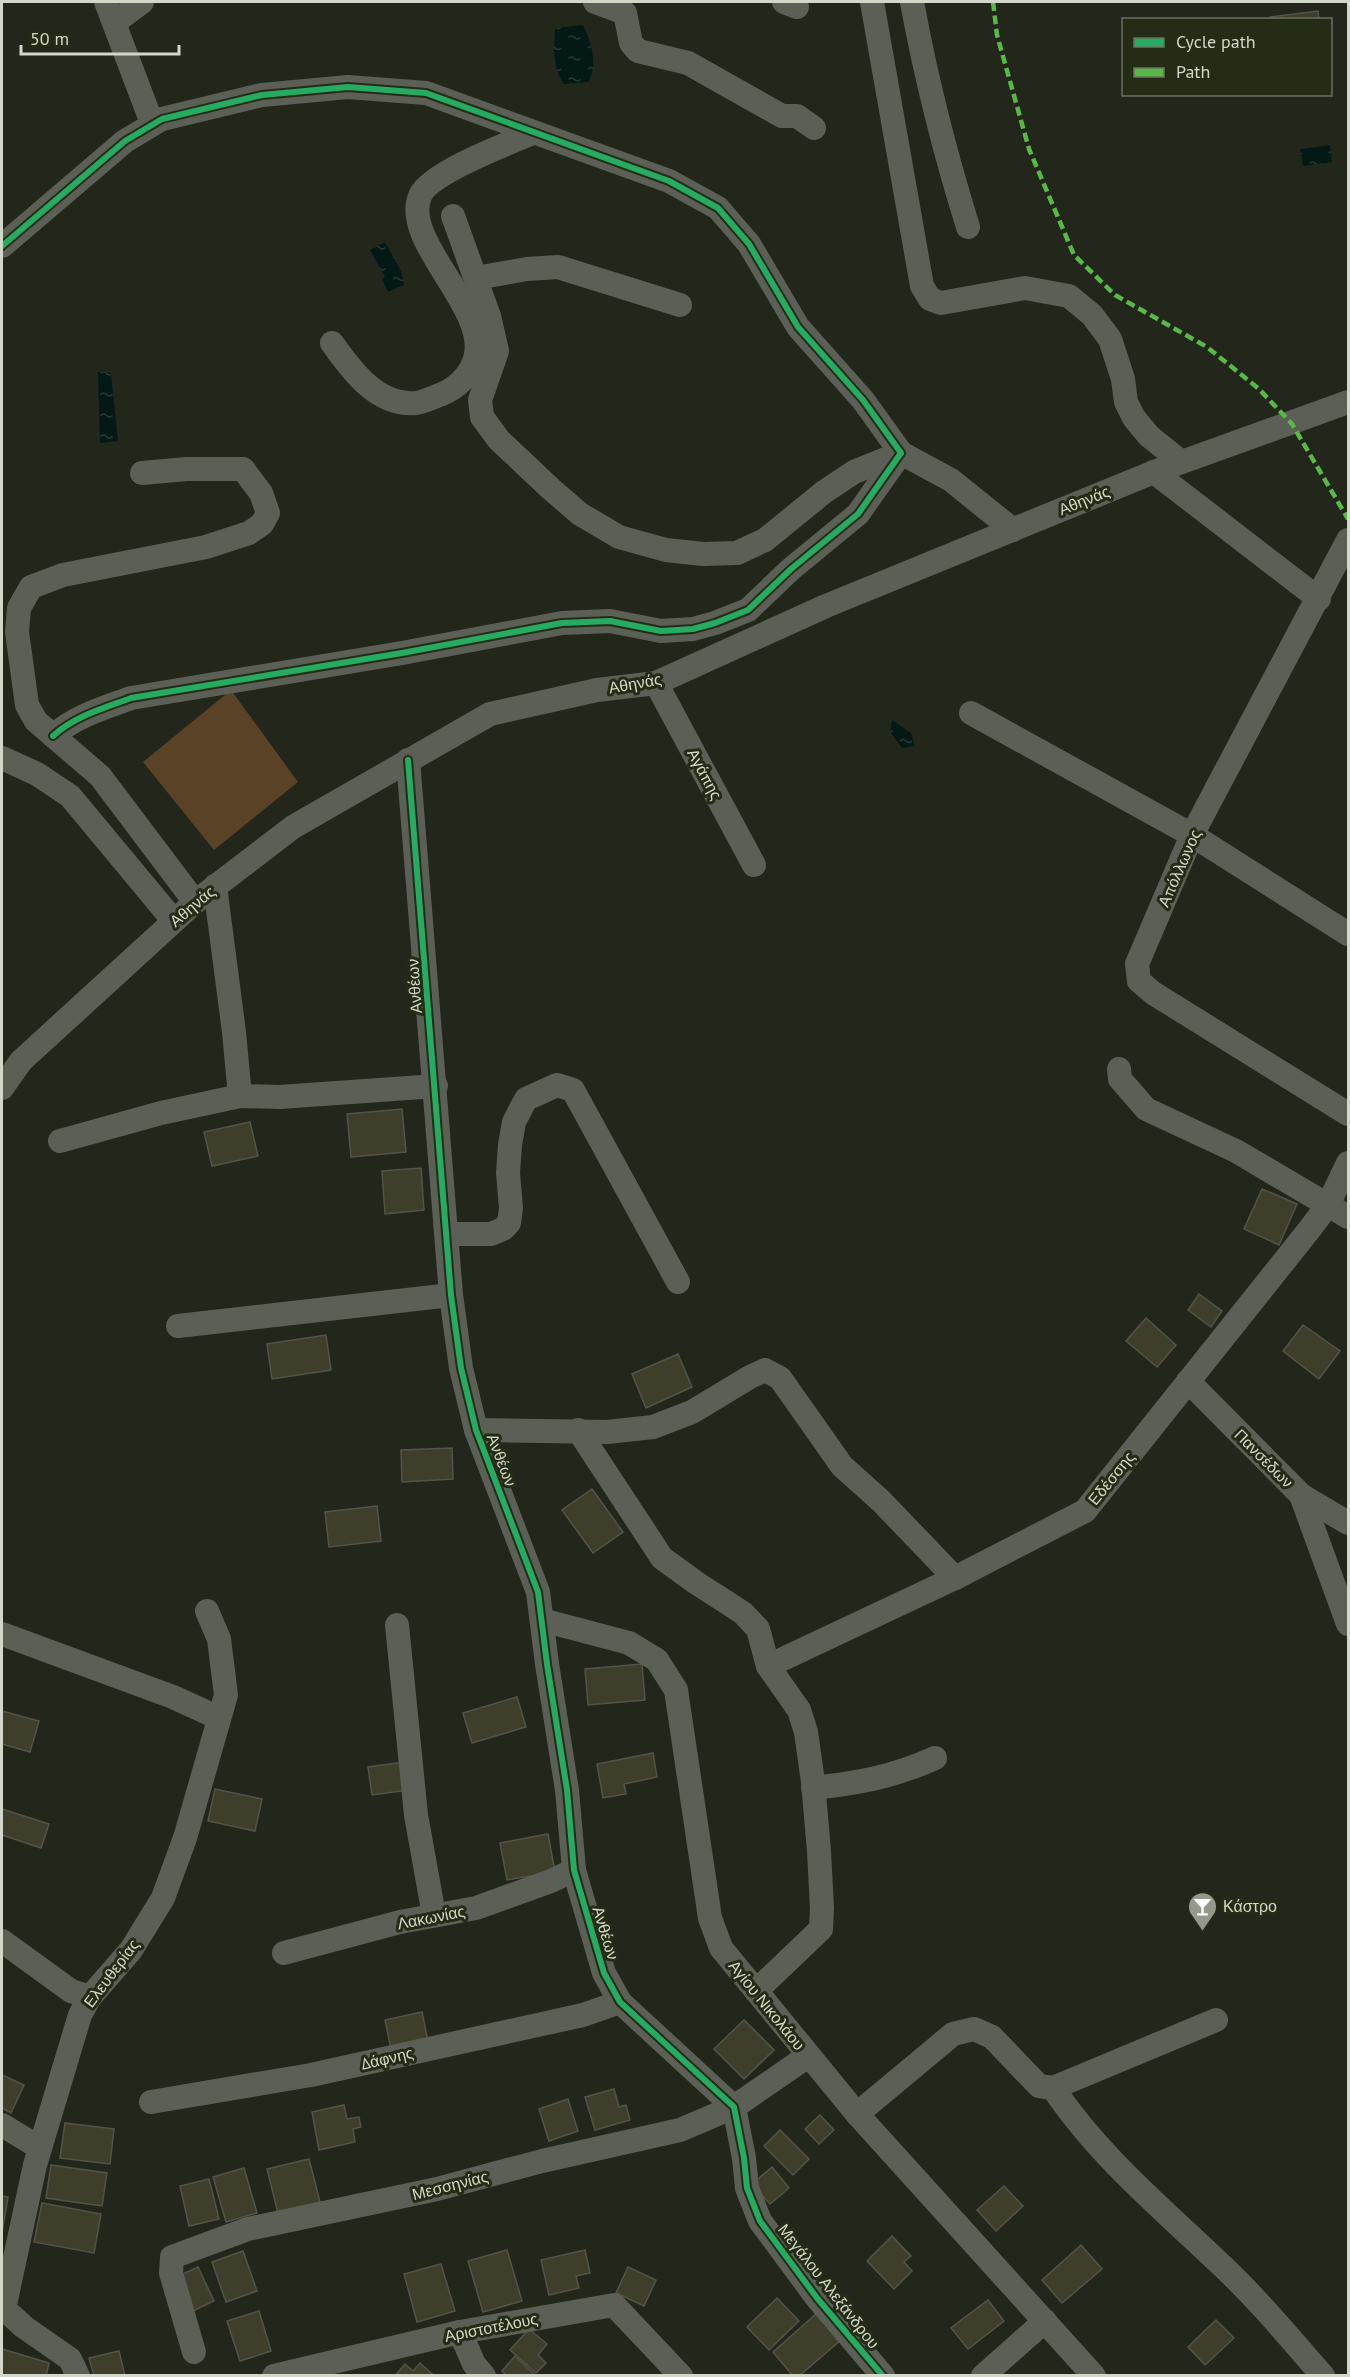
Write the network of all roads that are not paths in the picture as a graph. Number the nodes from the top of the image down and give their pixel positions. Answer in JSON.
{"nodes":[{"id":1,"x":142,"y":2,"type":"edge"},
{"id":2,"x":595,"y":2,"type":"edge"},
{"id":3,"x":872,"y":2,"type":"edge"},
{"id":4,"x":912,"y":2,"type":"edge"},
{"id":5,"x":110,"y":12,"type":"edge"},
{"id":6,"x":152,"y":123,"type":"junction"},
{"id":7,"x":814,"y":128,"type":"dead end"},
{"id":8,"x":533,"y":133,"type":"junction"},
{"id":9,"x":453,"y":216,"type":"dead end"},
{"id":10,"x":968,"y":227,"type":"dead end"},
{"id":11,"x":2,"y":246,"type":"edge"},
{"id":12,"x":476,"y":278,"type":"junction"},
{"id":13,"x":680,"y":305,"type":"dead end"},
{"id":14,"x":332,"y":343,"type":"dead end"},
{"id":15,"x":1348,"y":402,"type":"edge"},
{"id":16,"x":901,"y":453,"type":"junction"},
{"id":17,"x":1180,"y":461,"type":"junction"},
{"id":18,"x":1154,"y":472,"type":"junction"},
{"id":19,"x":142,"y":473,"type":"dead end"},
{"id":20,"x":1013,"y":530,"type":"junction"},
{"id":21,"x":1348,"y":540,"type":"edge"},
{"id":22,"x":1319,"y":599,"type":"junction"},
{"id":23,"x":656,"y":683,"type":"junction"},
{"id":24,"x":971,"y":713,"type":"dead end"},
{"id":25,"x":53,"y":736,"type":"junction"},
{"id":26,"x":2,"y":758,"type":"edge"},
{"id":27,"x":408,"y":760,"type":"junction"},
{"id":28,"x":1192,"y":835,"type":"junction"},
{"id":29,"x":754,"y":865,"type":"dead end"},
{"id":30,"x":215,"y":886,"type":"junction"},
{"id":31,"x":195,"y":902,"type":"junction"},
{"id":32,"x":173,"y":920,"type":"junction"},
{"id":33,"x":1348,"y":934,"type":"edge"},
{"id":34,"x":1119,"y":1069,"type":"dead end"},
{"id":35,"x":4,"y":1079,"type":"edge"},
{"id":36,"x":436,"y":1086,"type":"junction"},
{"id":37,"x":240,"y":1096,"type":"junction"},
{"id":38,"x":1348,"y":1114,"type":"edge"},
{"id":39,"x":60,"y":1141,"type":"dead end"},
{"id":40,"x":1348,"y":1163,"type":"edge"},
{"id":41,"x":1338,"y":1211,"type":"edge"},
{"id":42,"x":447,"y":1234,"type":"junction"},
{"id":43,"x":678,"y":1282,"type":"dead end"},
{"id":44,"x":451,"y":1295,"type":"junction"},
{"id":45,"x":178,"y":1326,"type":"dead end"},
{"id":46,"x":1188,"y":1382,"type":"junction"},
{"id":47,"x":476,"y":1430,"type":"junction"},
{"id":48,"x":578,"y":1430,"type":"junction"},
{"id":49,"x":1300,"y":1496,"type":"junction"},
{"id":50,"x":1348,"y":1523,"type":"edge"},
{"id":51,"x":955,"y":1578,"type":"junction"},
{"id":52,"x":207,"y":1611,"type":"dead end"},
{"id":53,"x":542,"y":1620,"type":"junction"},
{"id":54,"x":1348,"y":1624,"type":"edge"},
{"id":55,"x":397,"y":1625,"type":"dead end"},
{"id":56,"x":2,"y":1634,"type":"edge"},
{"id":57,"x":768,"y":1666,"type":"junction"},
{"id":58,"x":219,"y":1718,"type":"junction"},
{"id":59,"x":935,"y":1758,"type":"dead end"},
{"id":60,"x":813,"y":1788,"type":"junction"},
{"id":61,"x":574,"y":1870,"type":"junction"},
{"id":62,"x":434,"y":1914,"type":"junction"},
{"id":63,"x":2,"y":1923,"type":"edge"},
{"id":64,"x":5,"y":1944,"type":"edge"},
{"id":65,"x":284,"y":1953,"type":"dead end"},
{"id":66,"x":756,"y":1991,"type":"junction"},
{"id":67,"x":90,"y":1997,"type":"junction"},
{"id":68,"x":620,"y":2002,"type":"junction"},
{"id":69,"x":1216,"y":2020,"type":"dead end"},
{"id":70,"x":808,"y":2056,"type":"junction"},
{"id":71,"x":1053,"y":2088,"type":"junction"},
{"id":72,"x":152,"y":2102,"type":"dead end"},
{"id":73,"x":734,"y":2107,"type":"junction"},
{"id":74,"x":858,"y":2114,"type":"junction"},
{"id":75,"x":2,"y":2125,"type":"edge"},
{"id":76,"x":40,"y":2148,"type":"junction"},
{"id":77,"x":3,"y":2308,"type":"edge"},
{"id":78,"x":1045,"y":2321,"type":"junction"},
{"id":79,"x":459,"y":2332,"type":"junction"},
{"id":80,"x":194,"y":2352,"type":"dead end"},
{"id":81,"x":301,"y":2373,"type":"edge"},
{"id":82,"x":78,"y":2376,"type":"edge"},
{"id":83,"x":274,"y":2376,"type":"edge"},
{"id":84,"x":484,"y":2376,"type":"edge"},
{"id":85,"x":681,"y":2376,"type":"edge"},
{"id":86,"x":883,"y":2376,"type":"edge"},
{"id":87,"x":983,"y":2376,"type":"edge"},
{"id":88,"x":1094,"y":2376,"type":"edge"},
{"id":89,"x":1323,"y":2376,"type":"edge"}],
"edges":[{"from":1,"to":5,"type":"street"},
{"from":2,"to":7,"type":"street"},
{"from":3,"to":17,"type":"street"},
{"from":4,"to":10,"type":"street"},
{"from":5,"to":6,"type":"street"},
{"from":6,"to":8,"type":"street"},
{"from":6,"to":11,"type":"street"},
{"from":8,"to":14,"type":"street"},
{"from":8,"to":16,"type":"street"},
{"from":9,"to":12,"type":"street"},
{"from":12,"to":13,"type":"street"},
{"from":12,"to":16,"type":"street"},
{"from":15,"to":17,"type":"street","name":"Αθηνάς"},
{"from":16,"to":20,"type":"street"},
{"from":16,"to":25,"type":"street"},
{"from":17,"to":18,"type":"street","name":"Αθηνάς"},
{"from":18,"to":20,"type":"street","name":"Αθηνάς"},
{"from":18,"to":22,"type":"street"},
{"from":19,"to":25,"type":"street"},
{"from":20,"to":23,"type":"street","name":"Αθηνάς"},
{"from":21,"to":22,"type":"street","name":"Απόλλωνος"},
{"from":22,"to":28,"type":"street","name":"Απόλλωνος"},
{"from":23,"to":27,"type":"street","name":"Αθηνάς"},
{"from":23,"to":29,"type":"street","name":"Αγάπης"},
{"from":24,"to":28,"type":"street"},
{"from":25,"to":31,"type":"street"},
{"from":26,"to":32,"type":"street"},
{"from":27,"to":30,"type":"street","name":"Αθηνάς"},
{"from":27,"to":36,"type":"street","name":"Ανθέων"},
{"from":28,"to":33,"type":"street"},
{"from":28,"to":38,"type":"street","name":"Απόλλωνος"},
{"from":30,"to":31,"type":"street","name":"Αθηνάς"},
{"from":30,"to":37,"type":"street"},
{"from":31,"to":32,"type":"street","name":"Αθηνάς"},
{"from":32,"to":35,"type":"street","name":"Αθηνάς"},
{"from":34,"to":41,"type":"street"},
{"from":36,"to":37,"type":"street"},
{"from":36,"to":42,"type":"street","name":"Ανθέων"},
{"from":37,"to":39,"type":"street"},
{"from":40,"to":41,"type":"street","name":"Εδέσσης"},
{"from":41,"to":46,"type":"street","name":"Εδέσσης"},
{"from":42,"to":43,"type":"street"},
{"from":42,"to":44,"type":"street","name":"Ανθέων"},
{"from":44,"to":45,"type":"street"},
{"from":44,"to":47,"type":"street","name":"Ανθέων"},
{"from":46,"to":49,"type":"street","name":"Πανσέδων"},
{"from":46,"to":51,"type":"street","name":"Εδέσσης"},
{"from":47,"to":48,"type":"street"},
{"from":47,"to":53,"type":"street","name":"Ανθέων"},
{"from":48,"to":51,"type":"street"},
{"from":48,"to":57,"type":"street"},
{"from":49,"to":50,"type":"street","name":"Πανσέδων"},
{"from":49,"to":54,"type":"street"},
{"from":51,"to":57,"type":"street","name":"Εδέσσης"},
{"from":52,"to":58,"type":"street","name":"Ελευθερίας"},
{"from":53,"to":61,"type":"street","name":"Ανθέων"},
{"from":53,"to":66,"type":"street","name":"Αγίου Νικολάου"},
{"from":55,"to":62,"type":"street"},
{"from":56,"to":58,"type":"street"},
{"from":57,"to":60,"type":"street"},
{"from":58,"to":67,"type":"street","name":"Ελευθερίας"},
{"from":59,"to":60,"type":"street"},
{"from":60,"to":66,"type":"street"},
{"from":61,"to":62,"type":"street","name":"Λακωνίας"},
{"from":61,"to":68,"type":"street","name":"Ανθέων"},
{"from":62,"to":65,"type":"street","name":"Λακωνίας"},
{"from":63,"to":64,"type":"street"},
{"from":64,"to":67,"type":"street"},
{"from":66,"to":70,"type":"street","name":"Αγίου Νικολάου"},
{"from":67,"to":76,"type":"street","name":"Ελευθερίας"},
{"from":68,"to":72,"type":"street","name":"Δάφνης"},
{"from":68,"to":73,"type":"street","name":"Ανθέων"},
{"from":69,"to":71,"type":"street"},
{"from":70,"to":73,"type":"street","name":"Μεσσηνίας"},
{"from":70,"to":74,"type":"street","name":"Αγίου Νικολάου"},
{"from":71,"to":74,"type":"street"},
{"from":71,"to":89,"type":"street"},
{"from":73,"to":80,"type":"street","name":"Μεσσηνίας"},
{"from":73,"to":86,"type":"street","name":"Μεγάλου Αλεξάνδρου"},
{"from":74,"to":78,"type":"street","name":"Αγίου Νικολάου"},
{"from":75,"to":76,"type":"street"},
{"from":76,"to":77,"type":"street","name":"Ελευθερίας"},
{"from":77,"to":82,"type":"street"},
{"from":78,"to":87,"type":"street"},
{"from":78,"to":88,"type":"street","name":"Αγίου Νικολάου"},
{"from":79,"to":81,"type":"street","name":"Αριστοτέλους"},
{"from":79,"to":84,"type":"street"},
{"from":79,"to":85,"type":"street","name":"Αριστοτέλους"},
{"from":81,"to":83,"type":"street","name":"Αριστοτέλους"}]}
